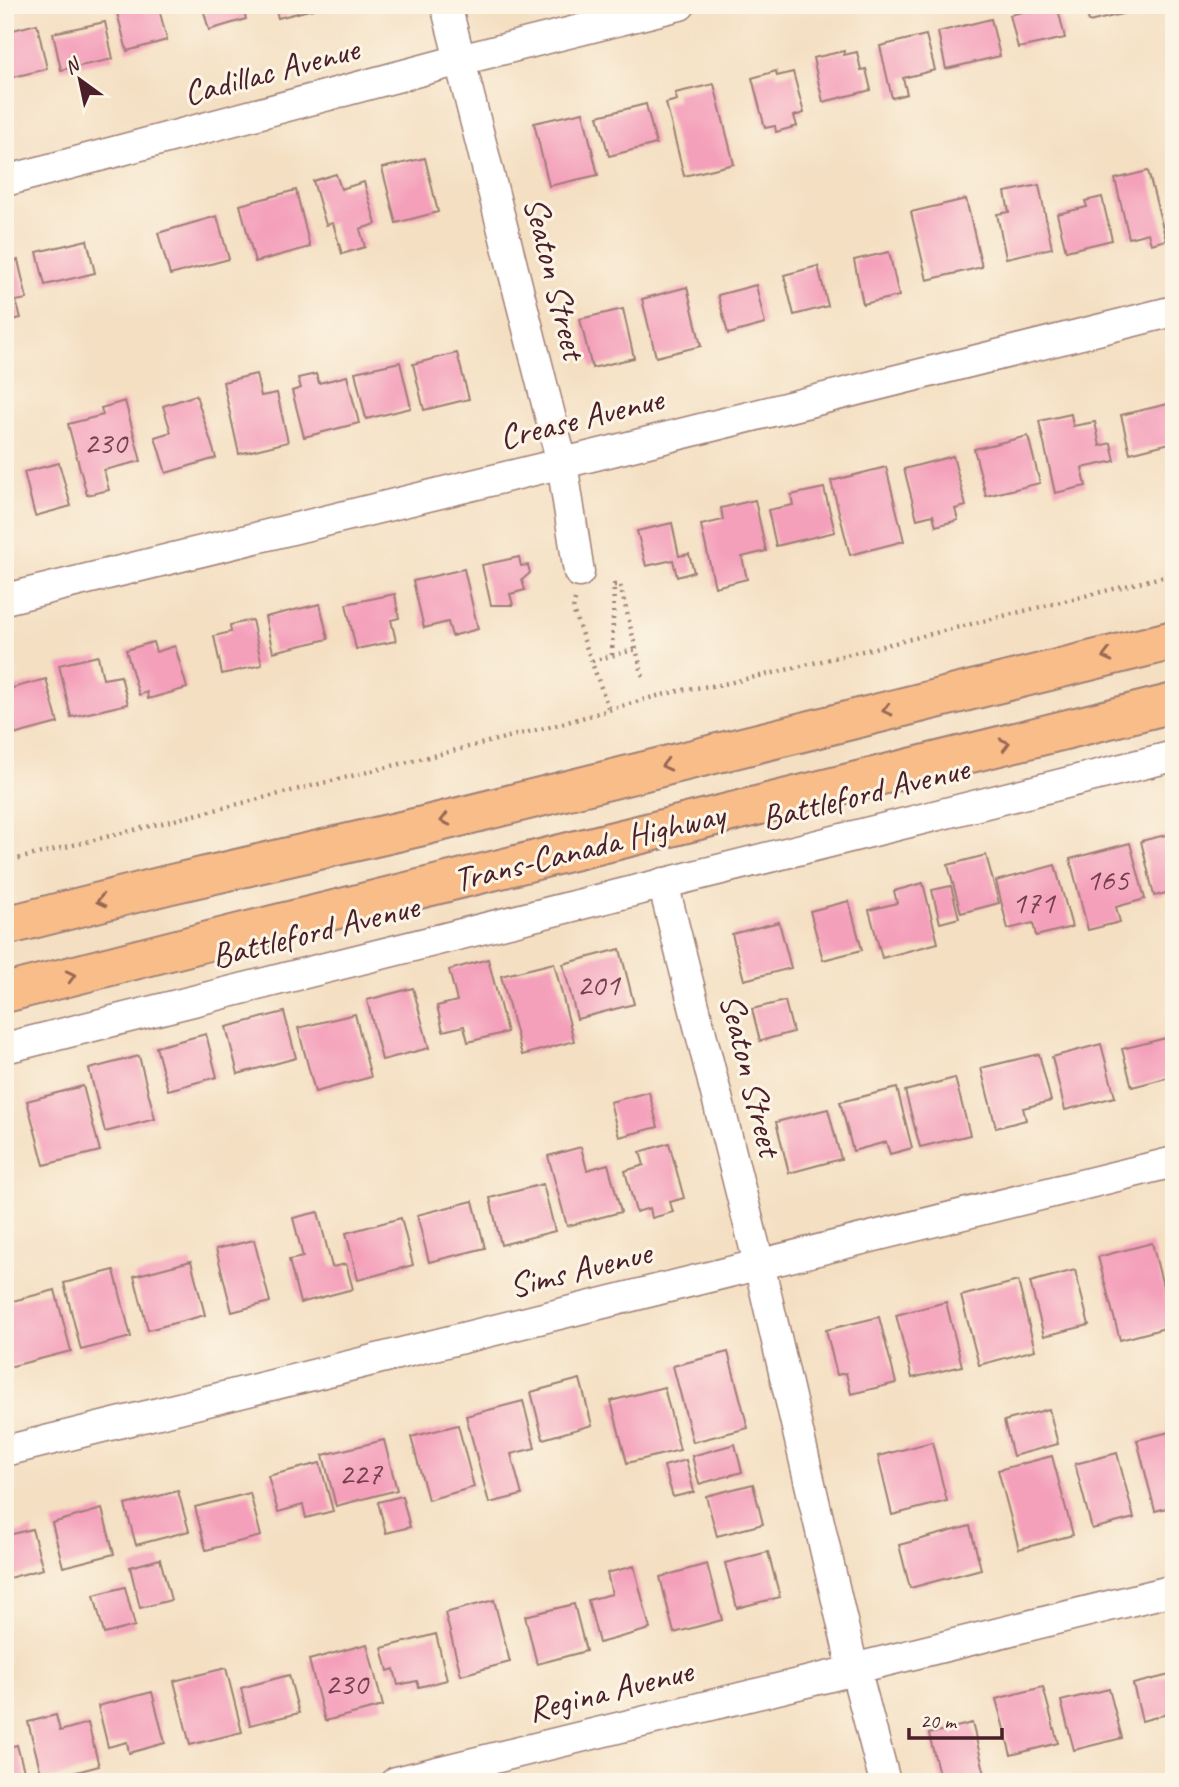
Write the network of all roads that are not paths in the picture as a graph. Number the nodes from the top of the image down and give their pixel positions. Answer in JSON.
{"nodes":[{"id":1,"x":446,"y":5,"type":"edge"},
{"id":2,"x":680,"y":5,"type":"edge"},
{"id":3,"x":460,"y":60,"type":"junction"},
{"id":4,"x":5,"y":181,"type":"edge"},
{"id":5,"x":1174,"y":311,"type":"edge"},
{"id":6,"x":562,"y":463,"type":"junction"},
{"id":7,"x":579,"y":572,"type":"road end"},
{"id":8,"x":5,"y":599,"type":"edge"},
{"id":9,"x":1174,"y":640,"type":"edge"},
{"id":10,"x":1174,"y":703,"type":"edge"},
{"id":11,"x":1174,"y":756,"type":"edge"},
{"id":12,"x":663,"y":883,"type":"junction"},
{"id":13,"x":5,"y":926,"type":"edge"},
{"id":14,"x":5,"y":993,"type":"edge"},
{"id":15,"x":5,"y":1048,"type":"edge"},
{"id":16,"x":1174,"y":1162,"type":"edge"},
{"id":17,"x":762,"y":1275,"type":"junction"},
{"id":18,"x":5,"y":1451,"type":"edge"},
{"id":19,"x":1174,"y":1590,"type":"edge"},
{"id":20,"x":856,"y":1676,"type":"junction"},
{"id":21,"x":396,"y":1782,"type":"edge"},
{"id":22,"x":885,"y":1782,"type":"edge"}],
"edges":[{"from":1,"to":3,"type":"street","name":"Seaton Street"},
{"from":2,"to":3,"type":"street","name":"Cadillac Avenue"},
{"from":3,"to":4,"type":"street","name":"Cadillac Avenue"},
{"from":3,"to":6,"type":"street","name":"Seaton Street"},
{"from":5,"to":6,"type":"street","name":"Crease Avenue"},
{"from":6,"to":7,"type":"street","name":"Seaton Street"},
{"from":6,"to":8,"type":"street","name":"Crease Avenue"},
{"from":9,"to":13,"type":"highway","name":"Trans-Canada Highway","one_way":true},
{"from":14,"to":10,"type":"highway","name":"Trans-Canada Highway","one_way":true},
{"from":11,"to":12,"type":"street","name":"Battleford Avenue"},
{"from":12,"to":15,"type":"street","name":"Battleford Avenue"},
{"from":12,"to":17,"type":"street","name":"Seaton Street"},
{"from":16,"to":17,"type":"street","name":"Sims Avenue"},
{"from":17,"to":18,"type":"street","name":"Sims Avenue"},
{"from":17,"to":20,"type":"street","name":"Seaton Street"},
{"from":19,"to":20,"type":"street","name":"Regina Avenue"},
{"from":20,"to":21,"type":"street","name":"Regina Avenue"},
{"from":20,"to":22,"type":"street"}]}
